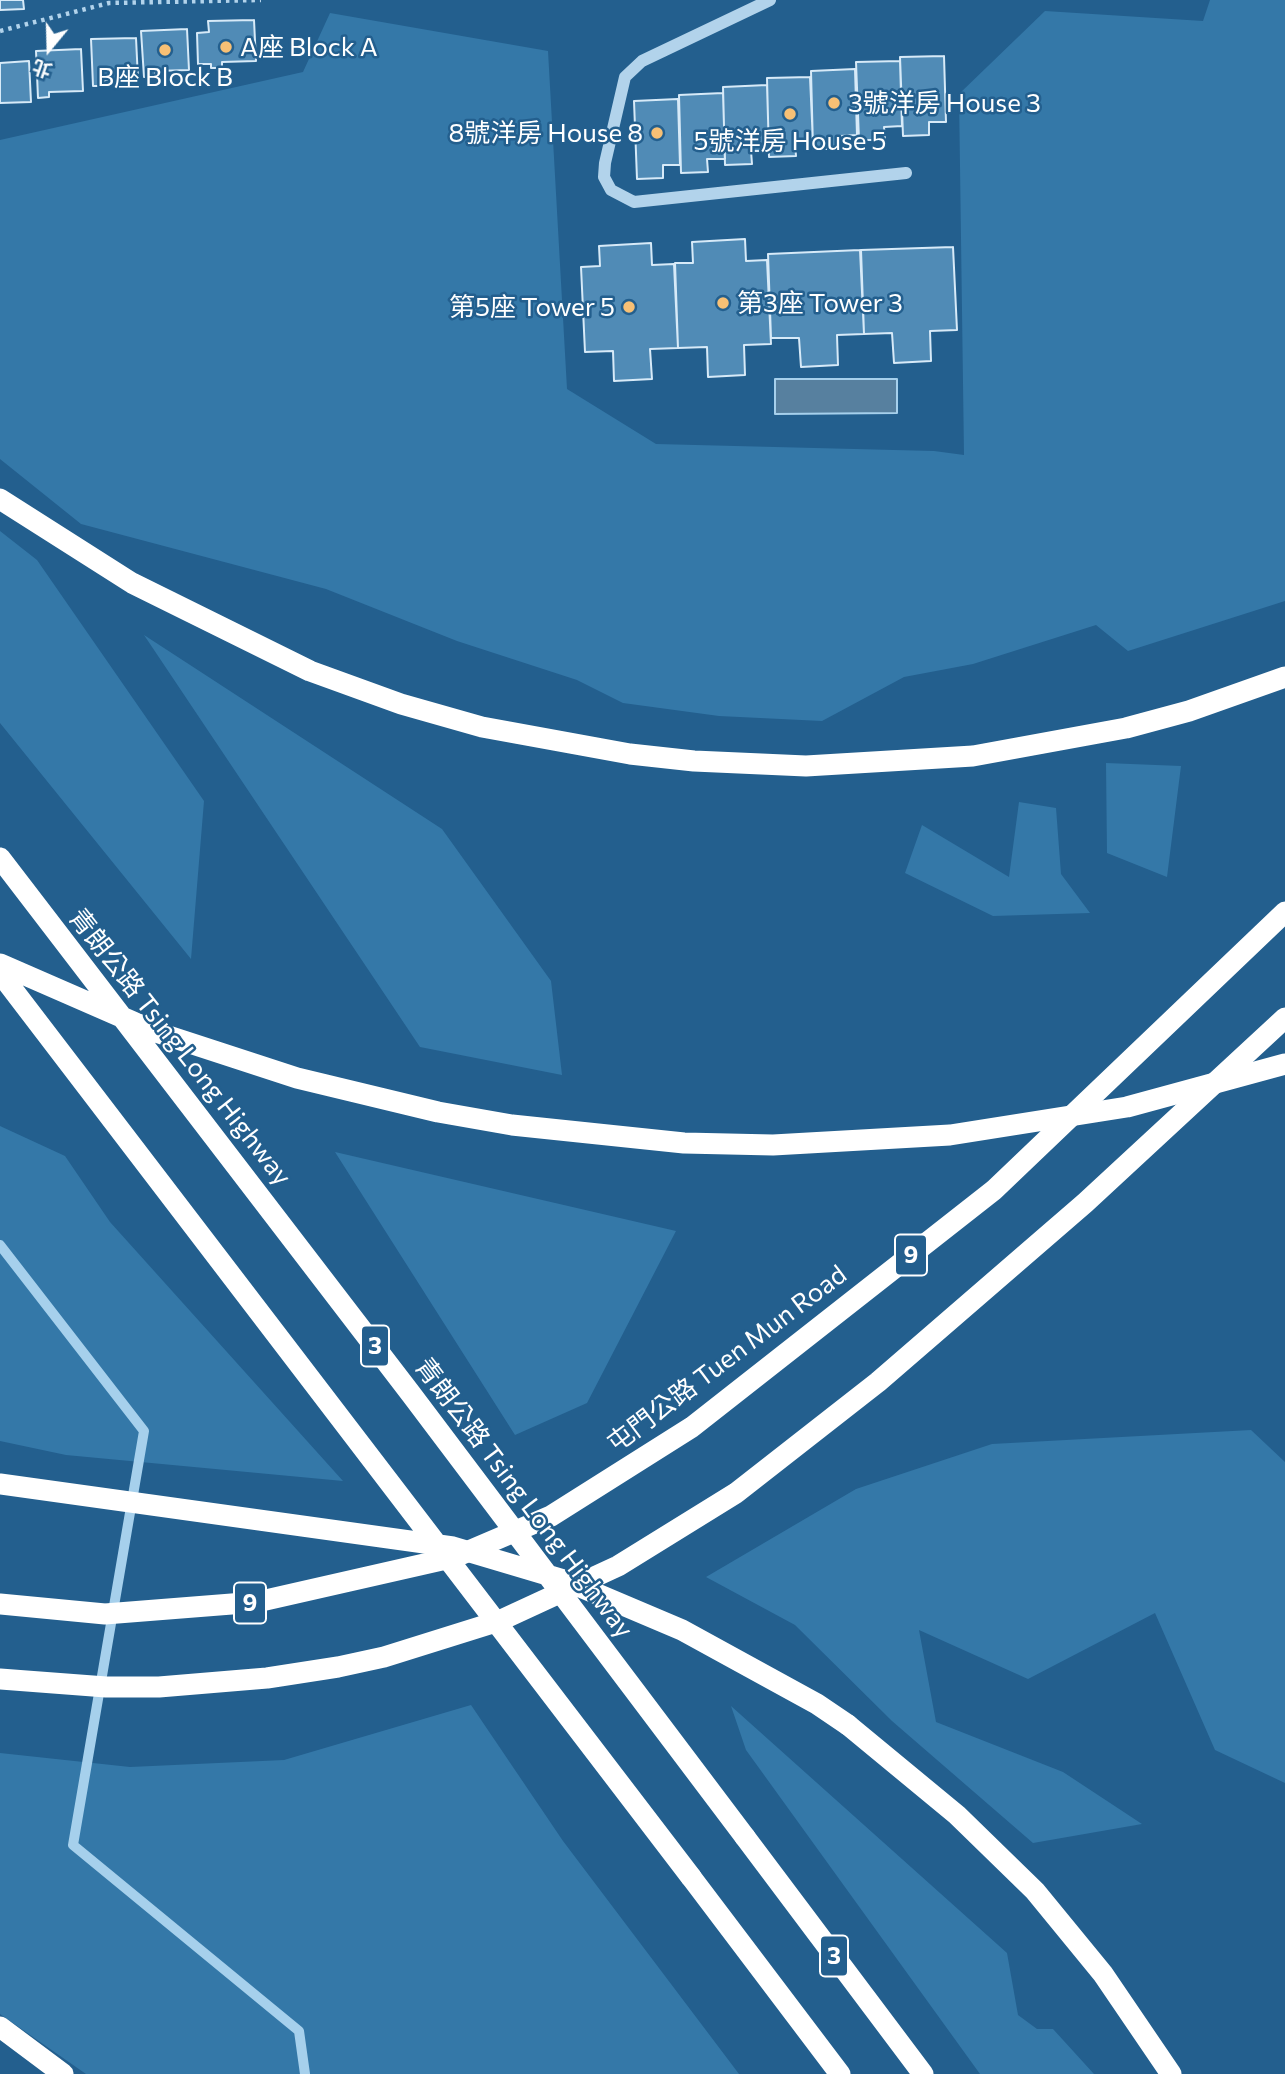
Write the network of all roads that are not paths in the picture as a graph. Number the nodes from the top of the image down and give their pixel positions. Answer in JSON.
{"nodes":[{"id":1,"x":769,"y":0,"type":"edge"},
{"id":2,"x":906,"y":173,"type":"dead end"},
{"id":3,"x":0,"y":499,"type":"edge"},
{"id":4,"x":1285,"y":677,"type":"edge"},
{"id":5,"x":0,"y":858,"type":"edge"},
{"id":6,"x":1285,"y":912,"type":"edge"},
{"id":7,"x":0,"y":964,"type":"edge"},
{"id":8,"x":0,"y":974,"type":"edge"},
{"id":9,"x":1285,"y":1018,"type":"edge"},
{"id":10,"x":1285,"y":1064,"type":"edge"},
{"id":11,"x":0,"y":1484,"type":"edge"},
{"id":12,"x":0,"y":1604,"type":"edge"},
{"id":13,"x":0,"y":1679,"type":"edge"},
{"id":14,"x":0,"y":2027,"type":"edge"},
{"id":15,"x":63,"y":2074,"type":"edge"},
{"id":16,"x":840,"y":2074,"type":"edge"},
{"id":17,"x":923,"y":2074,"type":"edge"},
{"id":18,"x":1171,"y":2074,"type":"edge"}],
"edges":[{"from":1,"to":2,"type":"lane"},
{"from":3,"to":4,"type":"highway"},
{"from":5,"to":17,"type":"highway","name":"青朗公路 Tsing Long Highway","number":"3","bridge":true},
{"from":6,"to":12,"type":"highway","name":"屯門公路 Tuen Mun Road","number":"9","bridge":true},
{"from":7,"to":10,"type":"highway","bridge":true},
{"from":8,"to":16,"type":"highway","bridge":true},
{"from":9,"to":13,"type":"highway"},
{"from":11,"to":18,"type":"highway","bridge":true},
{"from":14,"to":15,"type":"highway"}]}
